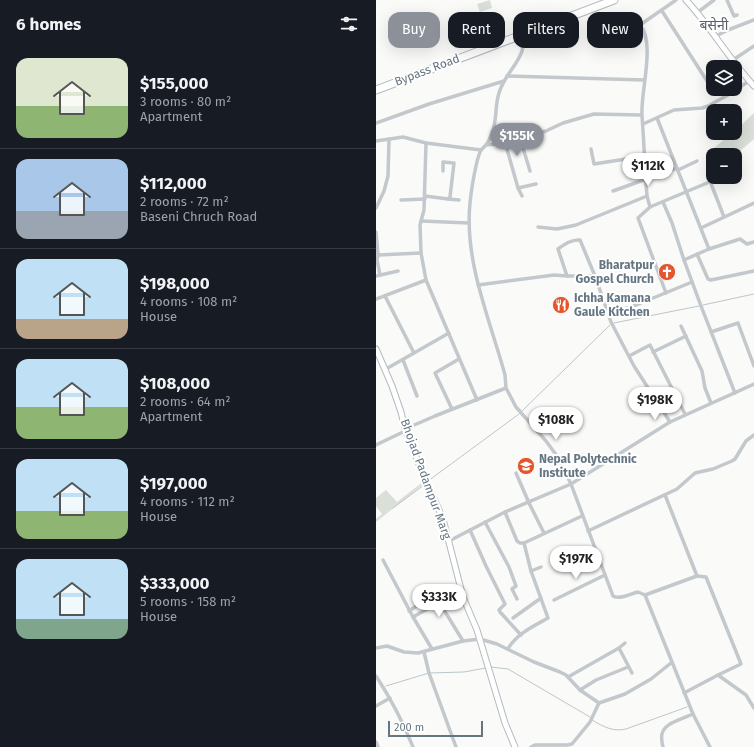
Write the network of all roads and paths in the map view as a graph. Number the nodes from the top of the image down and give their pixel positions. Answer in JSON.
{"nodes":[{"id":1,"x":600,"y":0,"type":"edge"},
{"id":2,"x":614,"y":0,"type":"edge"},
{"id":3,"x":676,"y":0,"type":"edge"},
{"id":4,"x":686,"y":0,"type":"edge"},
{"id":5,"x":714,"y":0,"type":"edge"},
{"id":6,"x":727,"y":0,"type":"edge"},
{"id":7,"x":662,"y":11,"type":"junction"},
{"id":8,"x":571,"y":12,"type":"edge"},
{"id":9,"x":579,"y":12,"type":"edge"},
{"id":10,"x":698,"y":12,"type":"junction"},
{"id":11,"x":737,"y":15,"type":"dead end"},
{"id":12,"x":754,"y":20,"type":"edge"},
{"id":13,"x":513,"y":36,"type":"edge"},
{"id":14,"x":513,"y":36,"type":"edge"},
{"id":15,"x":716,"y":36,"type":"junction"},
{"id":16,"x":754,"y":46,"type":"edge"},
{"id":17,"x":523,"y":48,"type":"edge"},
{"id":18,"x":733,"y":60,"type":"joint"},
{"id":19,"x":742,"y":71,"type":"edge"},
{"id":20,"x":507,"y":76,"type":"junction"},
{"id":21,"x":706,"y":79,"type":"edge"},
{"id":22,"x":644,"y":80,"type":"junction"},
{"id":23,"x":504,"y":81,"type":"junction"},
{"id":24,"x":753,"y":84,"type":"edge"},
{"id":25,"x":376,"y":85,"type":"edge"},
{"id":26,"x":376,"y":90,"type":"edge"},
{"id":27,"x":642,"y":115,"type":"junction"},
{"id":28,"x":657,"y":118,"type":"junction"},
{"id":29,"x":376,"y":123,"type":"edge"},
{"id":30,"x":643,"y":124,"type":"junction"},
{"id":31,"x":520,"y":138,"type":"junction"},
{"id":32,"x":389,"y":139,"type":"junction"},
{"id":33,"x":376,"y":142,"type":"edge"},
{"id":34,"x":505,"y":142,"type":"junction"},
{"id":35,"x":426,"y":143,"type":"junction"},
{"id":36,"x":486,"y":145,"type":"junction"},
{"id":37,"x":591,"y":149,"type":"dead end"},
{"id":38,"x":481,"y":150,"type":"junction"},
{"id":39,"x":644,"y":156,"type":"junction"},
{"id":40,"x":697,"y":161,"type":"dead end"},
{"id":41,"x":678,"y":169,"type":"junction"},
{"id":42,"x":443,"y":171,"type":"dead end"},
{"id":43,"x":530,"y":171,"type":"dead end"},
{"id":44,"x":646,"y":180,"type":"junction"},
{"id":45,"x":706,"y":183,"type":"edge"},
{"id":46,"x":536,"y":184,"type":"dead end"},
{"id":47,"x":711,"y":184,"type":"edge"},
{"id":48,"x":518,"y":188,"type":"junction"},
{"id":49,"x":613,"y":191,"type":"dead end"},
{"id":50,"x":687,"y":191,"type":"junction"},
{"id":51,"x":522,"y":196,"type":"dead end"},
{"id":52,"x":647,"y":196,"type":"junction"},
{"id":53,"x":425,"y":198,"type":"junction"},
{"id":54,"x":448,"y":199,"type":"junction"},
{"id":55,"x":401,"y":200,"type":"dead end"},
{"id":56,"x":459,"y":200,"type":"dead end"},
{"id":57,"x":663,"y":202,"type":"junction"},
{"id":58,"x":754,"y":203,"type":"edge"},
{"id":59,"x":650,"y":207,"type":"junction"},
{"id":60,"x":376,"y":208,"type":"edge"},
{"id":61,"x":724,"y":217,"type":"junction"},
{"id":62,"x":421,"y":221,"type":"junction"},
{"id":63,"x":469,"y":223,"type":"junction"},
{"id":64,"x":538,"y":227,"type":"dead end"},
{"id":65,"x":701,"y":228,"type":"junction"},
{"id":66,"x":376,"y":232,"type":"edge"},
{"id":67,"x":754,"y":242,"type":"edge"},
{"id":68,"x":377,"y":244,"type":"edge"},
{"id":69,"x":709,"y":249,"type":"junction"},
{"id":70,"x":421,"y":253,"type":"junction"},
{"id":71,"x":378,"y":254,"type":"junction"},
{"id":72,"x":697,"y":254,"type":"junction"},
{"id":73,"x":684,"y":260,"type":"junction"},
{"id":74,"x":398,"y":271,"type":"dead end"},
{"id":75,"x":754,"y":271,"type":"edge"},
{"id":76,"x":378,"y":276,"type":"edge"},
{"id":77,"x":566,"y":276,"type":"junction"},
{"id":78,"x":595,"y":276,"type":"junction"},
{"id":79,"x":426,"y":280,"type":"junction"},
{"id":80,"x":692,"y":282,"type":"junction"},
{"id":81,"x":478,"y":285,"type":"junction"},
{"id":82,"x":666,"y":293,"type":"junction"},
{"id":83,"x":385,"y":296,"type":"junction"},
{"id":84,"x":376,"y":300,"type":"edge"},
{"id":85,"x":608,"y":315,"type":"junction"},
{"id":86,"x":681,"y":326,"type":"dead end"},
{"id":87,"x":711,"y":332,"type":"junction"},
{"id":88,"x":449,"y":333,"type":"junction"},
{"id":89,"x":686,"y":336,"type":"junction"},
{"id":90,"x":376,"y":351,"type":"edge"},
{"id":91,"x":653,"y":352,"type":"junction"},
{"id":92,"x":414,"y":353,"type":"junction"},
{"id":93,"x":629,"y":356,"type":"junction"},
{"id":94,"x":459,"y":359,"type":"junction"},
{"id":95,"x":403,"y":360,"type":"junction"},
{"id":96,"x":754,"y":366,"type":"edge"},
{"id":97,"x":386,"y":369,"type":"junction"},
{"id":98,"x":754,"y":384,"type":"edge"},
{"id":99,"x":506,"y":388,"type":"junction"},
{"id":100,"x":735,"y":393,"type":"junction"},
{"id":101,"x":417,"y":396,"type":"dead end"},
{"id":102,"x":477,"y":400,"type":"junction"},
{"id":103,"x":711,"y":403,"type":"junction"},
{"id":104,"x":452,"y":409,"type":"junction"},
{"id":105,"x":685,"y":414,"type":"junction"},
{"id":106,"x":670,"y":422,"type":"junction"},
{"id":107,"x":405,"y":429,"type":"junction"},
{"id":108,"x":754,"y":435,"type":"edge"},
{"id":109,"x":376,"y":445,"type":"edge"},
{"id":110,"x":516,"y":473,"type":"dead end"},
{"id":111,"x":570,"y":484,"type":"junction"},
{"id":112,"x":665,"y":495,"type":"junction"},
{"id":113,"x":528,"y":503,"type":"junction"},
{"id":114,"x":505,"y":512,"type":"junction"},
{"id":115,"x":582,"y":516,"type":"junction"},
{"id":116,"x":485,"y":522,"type":"junction"},
{"id":117,"x":470,"y":530,"type":"junction"},
{"id":118,"x":588,"y":531,"type":"junction"},
{"id":119,"x":544,"y":533,"type":"junction"},
{"id":120,"x":449,"y":540,"type":"junction"},
{"id":121,"x":524,"y":543,"type":"junction"},
{"id":122,"x":383,"y":560,"type":"dead end"},
{"id":123,"x":541,"y":567,"type":"dead end"},
{"id":124,"x":531,"y":571,"type":"junction"},
{"id":125,"x":605,"y":575,"type":"junction"},
{"id":126,"x":697,"y":576,"type":"junction"},
{"id":127,"x":431,"y":586,"type":"dead end"},
{"id":128,"x":645,"y":595,"type":"junction"},
{"id":129,"x":541,"y":598,"type":"junction"},
{"id":130,"x":517,"y":599,"type":"dead end"},
{"id":131,"x":427,"y":600,"type":"dead end"},
{"id":132,"x":554,"y":600,"type":"dead end"},
{"id":133,"x":429,"y":608,"type":"dead end"},
{"id":134,"x":409,"y":611,"type":"junction"},
{"id":135,"x":413,"y":617,"type":"junction"},
{"id":136,"x":513,"y":618,"type":"dead end"},
{"id":137,"x":520,"y":635,"type":"junction"},
{"id":138,"x":480,"y":639,"type":"junction"},
{"id":139,"x":463,"y":641,"type":"junction"},
{"id":140,"x":625,"y":643,"type":"dead end"},
{"id":141,"x":376,"y":648,"type":"edge"},
{"id":142,"x":619,"y":648,"type":"junction"},
{"id":143,"x":432,"y":649,"type":"junction"},
{"id":144,"x":508,"y":649,"type":"junction"},
{"id":145,"x":424,"y":652,"type":"junction"},
{"id":146,"x":671,"y":663,"type":"junction"},
{"id":147,"x":628,"y":667,"type":"junction"},
{"id":148,"x":632,"y":673,"type":"dead end"},
{"id":149,"x":718,"y":675,"type":"junction"},
{"id":150,"x":376,"y":676,"type":"edge"},
{"id":151,"x":568,"y":678,"type":"junction"},
{"id":152,"x":580,"y":690,"type":"junction"},
{"id":153,"x":684,"y":693,"type":"junction"},
{"id":154,"x":390,"y":698,"type":"junction"},
{"id":155,"x":599,"y":703,"type":"junction"},
{"id":156,"x":376,"y":706,"type":"edge"},
{"id":157,"x":754,"y":708,"type":"edge"},
{"id":158,"x":693,"y":714,"type":"junction"},
{"id":159,"x":376,"y":742,"type":"edge"},
{"id":160,"x":378,"y":747,"type":"edge"},
{"id":161,"x":414,"y":747,"type":"edge"},
{"id":162,"x":456,"y":747,"type":"edge"},
{"id":163,"x":515,"y":747,"type":"edge"},
{"id":164,"x":531,"y":747,"type":"edge"},
{"id":165,"x":663,"y":747,"type":"edge"},
{"id":166,"x":710,"y":747,"type":"edge"}],
"edges":[{"from":1,"to":8,"type":"highway","name":"Bypass Road"},
{"from":2,"to":9,"type":"highway","name":"Bypass Road"},
{"from":3,"to":7,"type":"street"},
{"from":4,"to":10,"type":"street"},
{"from":5,"to":10,"type":"street"},
{"from":6,"to":11,"type":"street"},
{"from":7,"to":21,"type":"street"},
{"from":7,"to":22,"type":"street"},
{"from":10,"to":15,"type":"street"},
{"from":12,"to":15,"type":"street"},
{"from":13,"to":25,"type":"highway","name":"Bypass Road"},
{"from":14,"to":26,"type":"highway","name":"Bypass Road"},
{"from":15,"to":18,"type":"street"},
{"from":16,"to":18,"type":"street"},
{"from":17,"to":20,"type":"street"},
{"from":19,"to":24,"type":"street"},
{"from":20,"to":22,"type":"street"},
{"from":20,"to":23,"type":"street"},
{"from":22,"to":27,"type":"street"},
{"from":23,"to":29,"type":"street"},
{"from":23,"to":36,"type":"street"},
{"from":24,"to":28,"type":"street"},
{"from":27,"to":30,"type":"street"},
{"from":27,"to":31,"type":"street"},
{"from":28,"to":30,"type":"street"},
{"from":28,"to":41,"type":"street"},
{"from":30,"to":39,"type":"street"},
{"from":31,"to":34,"type":"street"},
{"from":31,"to":43,"type":"street"},
{"from":32,"to":33,"type":"street"},
{"from":32,"to":35,"type":"street"},
{"from":32,"to":60,"type":"street"},
{"from":34,"to":36,"type":"street"},
{"from":34,"to":48,"type":"street"},
{"from":35,"to":38,"type":"street"},
{"from":35,"to":53,"type":"street"},
{"from":36,"to":38,"type":"street"},
{"from":37,"to":39,"type":"street"},
{"from":38,"to":63,"type":"street"},
{"from":39,"to":44,"type":"street"},
{"from":40,"to":41,"type":"street"},
{"from":41,"to":44,"type":"street"},
{"from":41,"to":50,"type":"street"},
{"from":42,"to":54,"type":"street"},
{"from":44,"to":49,"type":"street"},
{"from":44,"to":52,"type":"street"},
{"from":45,"to":50,"type":"street"},
{"from":46,"to":48,"type":"street"},
{"from":47,"to":61,"type":"street"},
{"from":48,"to":51,"type":"street"},
{"from":50,"to":57,"type":"street"},
{"from":50,"to":65,"type":"street"},
{"from":52,"to":59,"type":"street"},
{"from":52,"to":64,"type":"street"},
{"from":53,"to":54,"type":"street"},
{"from":53,"to":55,"type":"street"},
{"from":53,"to":62,"type":"street"},
{"from":54,"to":56,"type":"street"},
{"from":57,"to":59,"type":"street"},
{"from":57,"to":73,"type":"street"},
{"from":58,"to":61,"type":"street"},
{"from":59,"to":82,"type":"street"},
{"from":61,"to":65,"type":"street"},
{"from":62,"to":63,"type":"street"},
{"from":62,"to":70,"type":"street"},
{"from":63,"to":81,"type":"street"},
{"from":65,"to":69,"type":"street"},
{"from":66,"to":68,"type":"street"},
{"from":67,"to":69,"type":"street"},
{"from":68,"to":71,"type":"street"},
{"from":69,"to":72,"type":"street"},
{"from":70,"to":71,"type":"street"},
{"from":70,"to":79,"type":"street"},
{"from":71,"to":76,"type":"street"},
{"from":72,"to":73,"type":"street"},
{"from":72,"to":75,"type":"street"},
{"from":73,"to":80,"type":"street"},
{"from":74,"to":76,"type":"street"},
{"from":77,"to":78,"type":"street"},
{"from":77,"to":78,"type":"street"},
{"from":77,"to":81,"type":"street"},
{"from":78,"to":85,"type":"street"},
{"from":79,"to":83,"type":"street"},
{"from":79,"to":88,"type":"street"},
{"from":80,"to":82,"type":"street"},
{"from":80,"to":87,"type":"street"},
{"from":81,"to":99,"type":"street"},
{"from":82,"to":85,"type":"street"},
{"from":83,"to":84,"type":"street"},
{"from":83,"to":92,"type":"street"},
{"from":85,"to":93,"type":"street"},
{"from":86,"to":89,"type":"street"},
{"from":87,"to":96,"type":"street"},
{"from":87,"to":100,"type":"street"},
{"from":88,"to":92,"type":"street"},
{"from":88,"to":94,"type":"street"},
{"from":89,"to":91,"type":"street"},
{"from":89,"to":103,"type":"street"},
{"from":90,"to":97,"type":"street","name":"Bhojad Padampur Marg"},
{"from":91,"to":93,"type":"street"},
{"from":91,"to":105,"type":"street"},
{"from":92,"to":95,"type":"street"},
{"from":93,"to":106,"type":"street"},
{"from":94,"to":102,"type":"street"},
{"from":94,"to":104,"type":"street"},
{"from":95,"to":97,"type":"street"},
{"from":95,"to":101,"type":"street"},
{"from":97,"to":107,"type":"street","name":"Bhojad Padampur Marg"},
{"from":98,"to":100,"type":"street"},
{"from":99,"to":102,"type":"street"},
{"from":99,"to":111,"type":"street"},
{"from":100,"to":103,"type":"street"},
{"from":102,"to":104,"type":"street"},
{"from":103,"to":105,"type":"street"},
{"from":104,"to":107,"type":"street"},
{"from":105,"to":106,"type":"street"},
{"from":106,"to":111,"type":"street"},
{"from":107,"to":109,"type":"street"},
{"from":107,"to":120,"type":"street","name":"Bhojad Padampur Marg"},
{"from":108,"to":112,"type":"street"},
{"from":110,"to":113,"type":"street"},
{"from":111,"to":113,"type":"street"},
{"from":111,"to":115,"type":"street"},
{"from":112,"to":118,"type":"street"},
{"from":112,"to":126,"type":"street"},
{"from":113,"to":114,"type":"street"},
{"from":113,"to":119,"type":"street"},
{"from":114,"to":116,"type":"street"},
{"from":114,"to":121,"type":"street"},
{"from":115,"to":118,"type":"street"},
{"from":115,"to":119,"type":"street"},
{"from":116,"to":117,"type":"street"},
{"from":116,"to":130,"type":"street"},
{"from":117,"to":120,"type":"street"},
{"from":117,"to":137,"type":"street"},
{"from":118,"to":125,"type":"street"},
{"from":119,"to":121,"type":"street"},
{"from":120,"to":138,"type":"street","name":"Bhojad Padampur Marg"},
{"from":121,"to":124,"type":"street"},
{"from":122,"to":134,"type":"street"},
{"from":123,"to":124,"type":"street"},
{"from":124,"to":129,"type":"street"},
{"from":125,"to":128,"type":"street"},
{"from":125,"to":132,"type":"street"},
{"from":126,"to":128,"type":"street"},
{"from":126,"to":149,"type":"street"},
{"from":127,"to":139,"type":"street"},
{"from":128,"to":146,"type":"street"},
{"from":129,"to":136,"type":"street"},
{"from":129,"to":137,"type":"street"},
{"from":131,"to":134,"type":"street"},
{"from":133,"to":135,"type":"street"},
{"from":134,"to":135,"type":"street"},
{"from":135,"to":143,"type":"street"},
{"from":137,"to":144,"type":"street"},
{"from":138,"to":139,"type":"street"},
{"from":138,"to":144,"type":"street"},
{"from":138,"to":163,"type":"street","name":"Bhojad Padampur Marg"},
{"from":139,"to":143,"type":"street"},
{"from":140,"to":142,"type":"street"},
{"from":141,"to":145,"type":"street"},
{"from":142,"to":147,"type":"street"},
{"from":142,"to":151,"type":"street"},
{"from":143,"to":145,"type":"street"},
{"from":144,"to":151,"type":"street"},
{"from":145,"to":162,"type":"street"},
{"from":146,"to":153,"type":"street"},
{"from":146,"to":155,"type":"street"},
{"from":147,"to":148,"type":"street"},
{"from":147,"to":152,"type":"street"},
{"from":149,"to":153,"type":"street"},
{"from":149,"to":157,"type":"street"},
{"from":150,"to":154,"type":"street"},
{"from":151,"to":152,"type":"street"},
{"from":152,"to":155,"type":"street"},
{"from":153,"to":158,"type":"street"},
{"from":154,"to":156,"type":"street"},
{"from":154,"to":161,"type":"street"},
{"from":155,"to":164,"type":"street"},
{"from":158,"to":165,"type":"street"},
{"from":158,"to":166,"type":"street"},
{"from":159,"to":160,"type":"street"}]}
